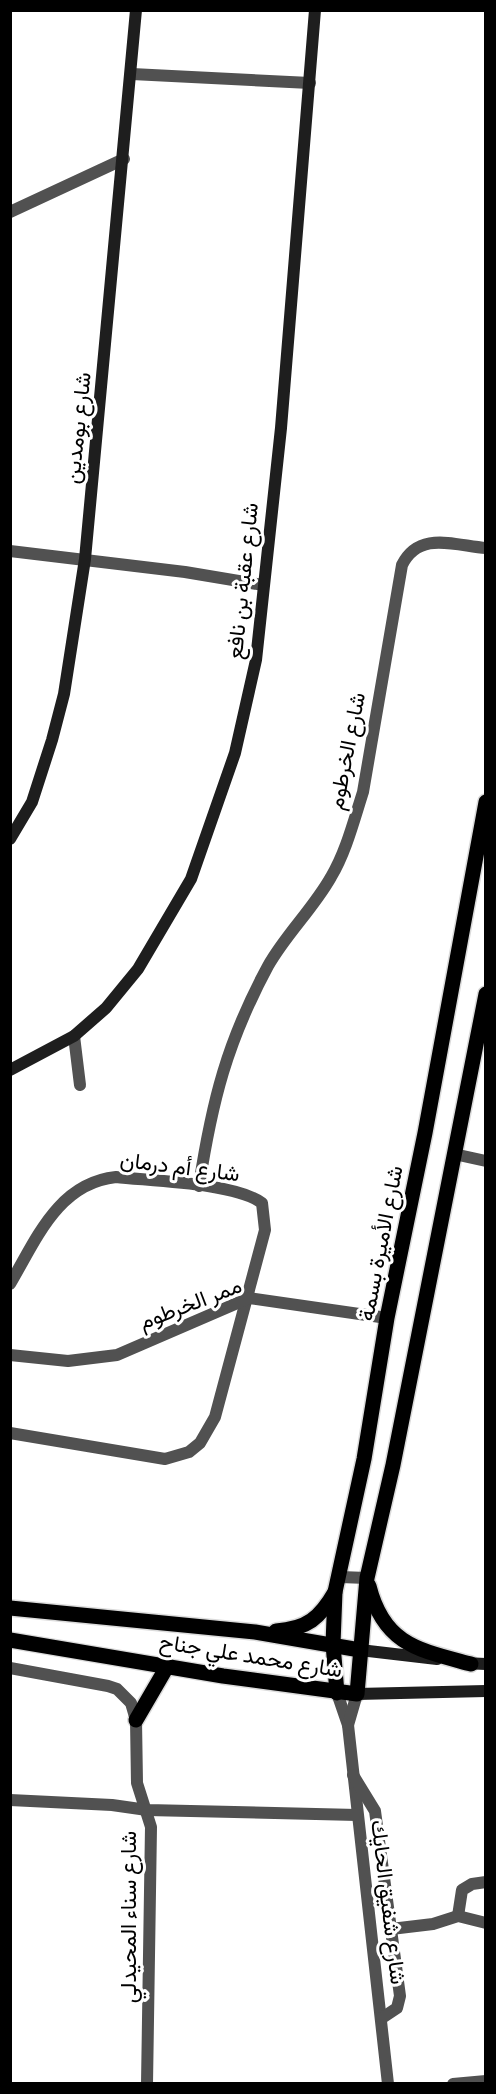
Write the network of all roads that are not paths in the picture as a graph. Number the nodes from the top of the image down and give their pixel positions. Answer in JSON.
{"nodes":[{"id":1,"x":136,"y":10,"type":"edge"},
{"id":2,"x":315,"y":10,"type":"edge"},
{"id":3,"x":132,"y":75,"type":"junction"},
{"id":4,"x":310,"y":83,"type":"junction"},
{"id":5,"x":124,"y":159,"type":"junction"},
{"id":6,"x":10,"y":212,"type":"edge"},
{"id":7,"x":486,"y":548,"type":"edge"},
{"id":8,"x":10,"y":551,"type":"edge"},
{"id":9,"x":85,"y":560,"type":"junction"},
{"id":10,"x":263,"y":585,"type":"junction"},
{"id":11,"x":486,"y":802,"type":"edge"},
{"id":12,"x":10,"y":839,"type":"edge"},
{"id":13,"x":486,"y":994,"type":"edge"},
{"id":14,"x":74,"y":1036,"type":"junction"},
{"id":15,"x":10,"y":1070,"type":"edge"},
{"id":16,"x":80,"y":1085,"type":"dead end"},
{"id":17,"x":454,"y":1154,"type":"junction"},
{"id":18,"x":486,"y":1161,"type":"edge"},
{"id":19,"x":200,"y":1186,"type":"junction"},
{"id":20,"x":10,"y":1284,"type":"edge"},
{"id":21,"x":249,"y":1298,"type":"junction"},
{"id":22,"x":387,"y":1318,"type":"junction"},
{"id":23,"x":10,"y":1355,"type":"edge"},
{"id":24,"x":10,"y":1432,"type":"edge"},
{"id":25,"x":340,"y":1577,"type":"junction"},
{"id":26,"x":367,"y":1578,"type":"junction"},
{"id":27,"x":335,"y":1592,"type":"junction"},
{"id":28,"x":10,"y":1608,"type":"edge"},
{"id":29,"x":255,"y":1632,"type":"junction"},
{"id":30,"x":10,"y":1640,"type":"edge"},
{"id":31,"x":333,"y":1644,"type":"junction"},
{"id":32,"x":360,"y":1650,"type":"junction"},
{"id":33,"x":478,"y":1664,"type":"edge"},
{"id":34,"x":168,"y":1665,"type":"junction"},
{"id":35,"x":10,"y":1668,"type":"edge"},
{"id":36,"x":486,"y":1691,"type":"edge"},
{"id":37,"x":337,"y":1693,"type":"junction"},
{"id":38,"x":357,"y":1694,"type":"junction"},
{"id":39,"x":136,"y":1720,"type":"junction"},
{"id":40,"x":348,"y":1725,"type":"junction"},
{"id":41,"x":352,"y":1773,"type":"junction"},
{"id":42,"x":10,"y":1800,"type":"edge"},
{"id":43,"x":147,"y":1810,"type":"junction"},
{"id":44,"x":357,"y":1815,"type":"junction"},
{"id":45,"x":486,"y":1882,"type":"edge"},
{"id":46,"x":458,"y":1916,"type":"junction"},
{"id":47,"x":486,"y":1923,"type":"edge"},
{"id":48,"x":391,"y":1929,"type":"junction"},
{"id":49,"x":382,"y":2018,"type":"junction"},
{"id":50,"x":486,"y":2081,"type":"edge"},
{"id":51,"x":147,"y":2084,"type":"edge"},
{"id":52,"x":387,"y":2084,"type":"edge"},
{"id":53,"x":453,"y":2084,"type":"edge"}],
"edges":[{"from":1,"to":3,"type":"street","name":"شارع بومدين"},
{"from":2,"to":4,"type":"street","name":"شارع عقبة بن نافع"},
{"from":3,"to":4,"type":"street"},
{"from":3,"to":5,"type":"street","name":"شارع بومدين"},
{"from":4,"to":10,"type":"street","name":"شارع عقبة بن نافع"},
{"from":5,"to":6,"type":"street"},
{"from":5,"to":9,"type":"street","name":"شارع بومدين"},
{"from":7,"to":19,"type":"street","name":"شارع الخرطوم"},
{"from":8,"to":9,"type":"street"},
{"from":9,"to":10,"type":"street"},
{"from":9,"to":12,"type":"street","name":"شارع بومدين"},
{"from":10,"to":14,"type":"street","name":"شارع عقبة بن نافع"},
{"from":11,"to":22,"type":"main road","name":"شارع الأميرة بسمة"},
{"from":13,"to":17,"type":"main road"},
{"from":14,"to":15,"type":"street","name":"شارع عقبة بن نافع"},
{"from":14,"to":16,"type":"street"},
{"from":17,"to":18,"type":"street"},
{"from":17,"to":26,"type":"main road"},
{"from":19,"to":20,"type":"street","name":"شارع أم درمان"},
{"from":19,"to":21,"type":"street","name":"شارع أم درمان"},
{"from":21,"to":22,"type":"street","name":"ممر الخرطوم"},
{"from":21,"to":23,"type":"street","name":"ممر الخرطوم"},
{"from":21,"to":24,"type":"street"},
{"from":22,"to":25,"type":"main road","name":"شارع الأميرة بسمة"},
{"from":25,"to":26,"type":"street"},
{"from":25,"to":27,"type":"main road","name":"شارع الأميرة بسمة"},
{"from":26,"to":32,"type":"main road"},
{"from":26,"to":33,"type":"main road"},
{"from":27,"to":29,"type":"main road"},
{"from":27,"to":31,"type":"main road","name":"شارع الأميرة بسمة"},
{"from":28,"to":29,"type":"main road","name":"شارع محمد علي جناح"},
{"from":29,"to":31,"type":"main road","name":"شارع محمد علي جناح"},
{"from":30,"to":34,"type":"main road","name":"شارع محمد علي جناح"},
{"from":31,"to":32,"type":"main road","name":"شارع محمد علي جناح"},
{"from":31,"to":37,"type":"main road","name":"شارع الأميرة بسمة"},
{"from":32,"to":33,"type":"street","name":"شارع محمد علي جناح"},
{"from":32,"to":38,"type":"main road"},
{"from":34,"to":37,"type":"main road","name":"شارع محمد علي جناح"},
{"from":34,"to":39,"type":"main road"},
{"from":35,"to":39,"type":"street","name":"شارع سناء المحيدلي"},
{"from":36,"to":38,"type":"street","name":"شارع محمد علي جناح"},
{"from":37,"to":38,"type":"main road","name":"شارع محمد علي جناح"},
{"from":37,"to":40,"type":"street","name":"شارع شفيق الحايك"},
{"from":38,"to":40,"type":"street","name":"شارع شفيق الحايك"},
{"from":39,"to":43,"type":"street","name":"شارع سناء المحيدلي"},
{"from":40,"to":41,"type":"street","name":"شارع شفيق الحايك"},
{"from":41,"to":44,"type":"street","name":"شارع شفيق الحايك"},
{"from":41,"to":48,"type":"street"},
{"from":42,"to":43,"type":"street"},
{"from":43,"to":44,"type":"street"},
{"from":43,"to":51,"type":"street","name":"شارع سناء المحيدلي"},
{"from":44,"to":49,"type":"street","name":"شارع شفيق الحايك"},
{"from":45,"to":46,"type":"street"},
{"from":46,"to":47,"type":"street"},
{"from":46,"to":48,"type":"street"},
{"from":48,"to":49,"type":"street"},
{"from":49,"to":52,"type":"street","name":"شارع شفيق الحايك"},
{"from":50,"to":53,"type":"street"}]}
